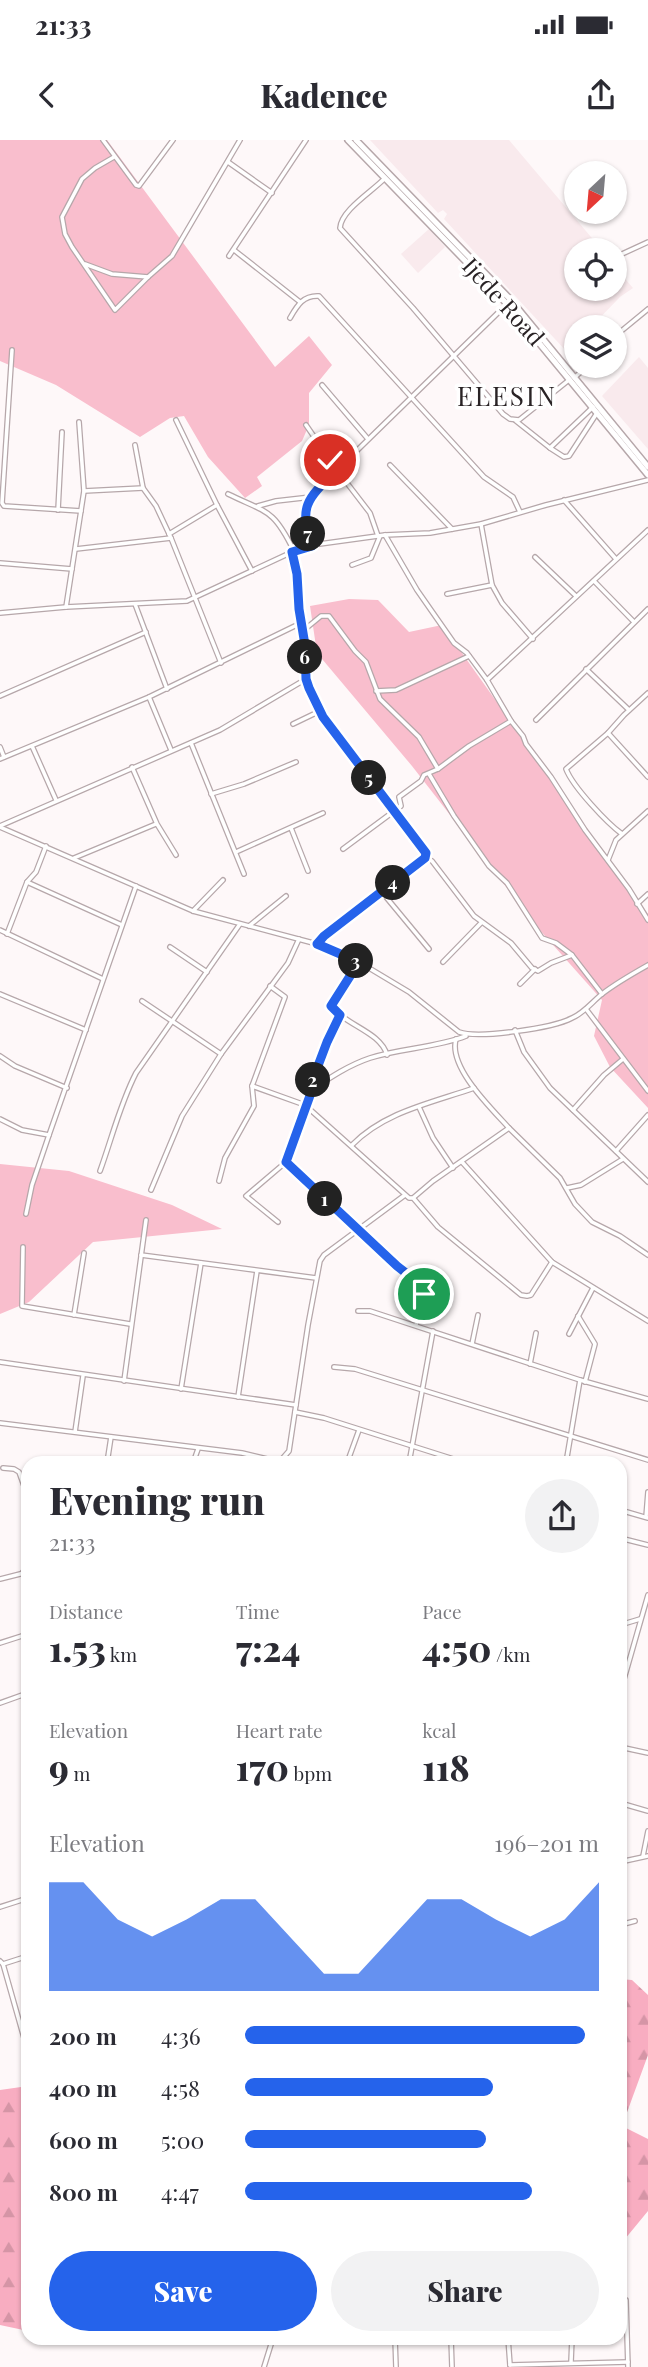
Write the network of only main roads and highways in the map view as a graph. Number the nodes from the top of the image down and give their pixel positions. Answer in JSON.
{"nodes":[{"id":1,"x":348,"y":140,"type":"edge"},
{"id":2,"x":356,"y":140,"type":"edge"},
{"id":3,"x":484,"y":275,"type":"junction"},
{"id":4,"x":564,"y":368,"type":"edge"},
{"id":5,"x":564,"y":368,"type":"edge"},
{"id":6,"x":573,"y":378,"type":"joint"},
{"id":7,"x":648,"y":467,"type":"edge"},
{"id":8,"x":648,"y":477,"type":"edge"}],
"edges":[{"from":1,"to":3,"type":"main road","name":"Ijede Road"},
{"from":2,"to":3,"type":"main road","name":"Ijede Road"},
{"from":3,"to":4,"type":"main road","name":"Ijede Road"},
{"from":3,"to":5,"type":"main road","name":"Ijede Road"},
{"from":6,"to":7,"type":"main road","name":"Ijede Road"},
{"from":6,"to":8,"type":"main road","name":"Ijede Road"}]}
